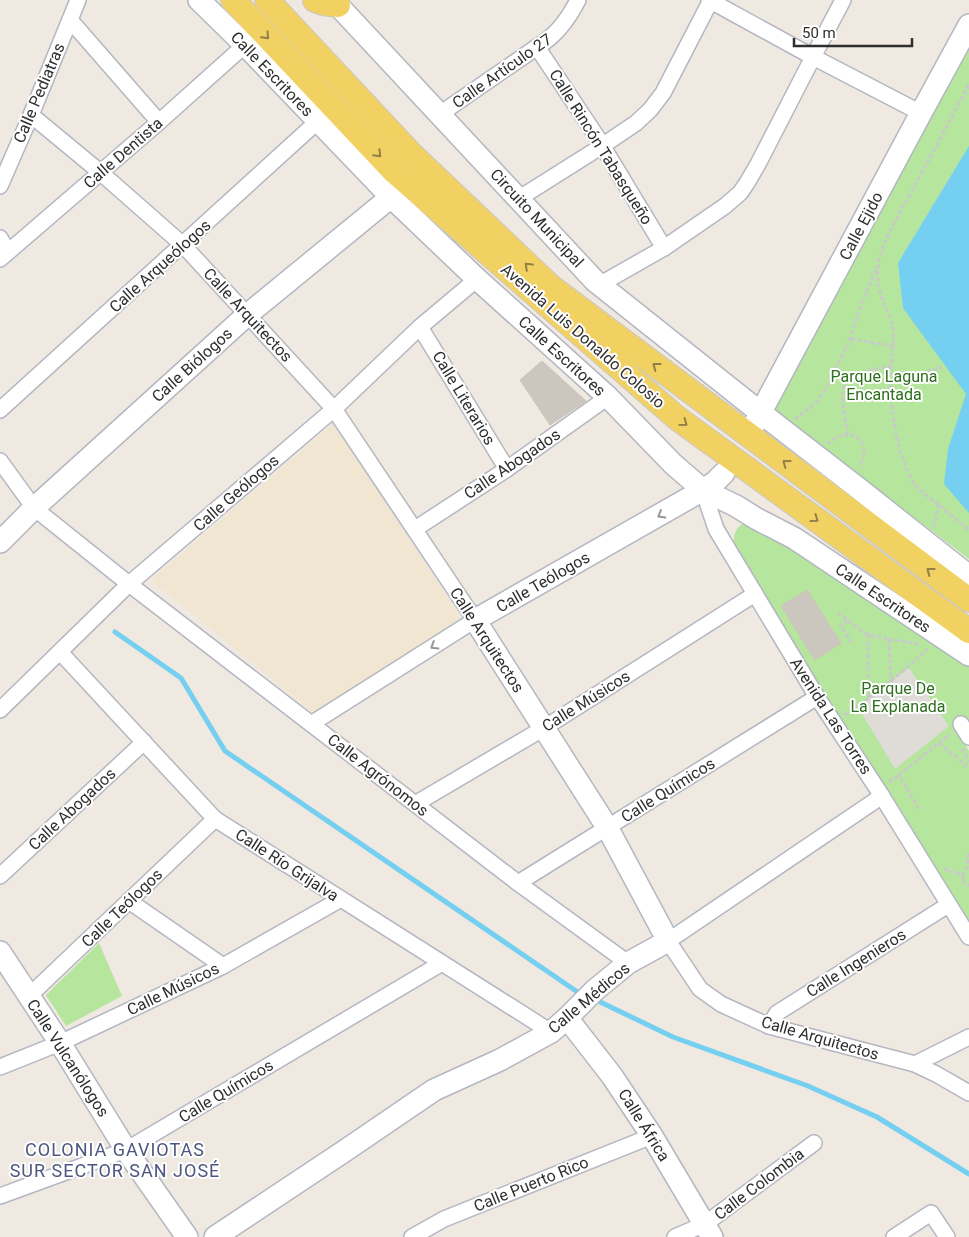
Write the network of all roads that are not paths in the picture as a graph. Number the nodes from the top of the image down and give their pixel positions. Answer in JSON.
{"nodes":[{"id":1,"x":78,"y":0,"type":"edge"},
{"id":2,"x":199,"y":0,"type":"edge"},
{"id":3,"x":233,"y":0,"type":"edge"},
{"id":4,"x":267,"y":0,"type":"edge"},
{"id":5,"x":315,"y":0,"type":"edge"},
{"id":6,"x":578,"y":0,"type":"edge"},
{"id":7,"x":710,"y":0,"type":"edge"},
{"id":8,"x":844,"y":0,"type":"edge"},
{"id":9,"x":336,"y":2,"type":"edge"},
{"id":10,"x":70,"y":20,"type":"junction"},
{"id":11,"x":969,"y":25,"type":"edge"},
{"id":12,"x":245,"y":45,"type":"junction"},
{"id":13,"x":537,"y":47,"type":"junction"},
{"id":14,"x":813,"y":57,"type":"junction"},
{"id":15,"x":440,"y":114,"type":"junction"},
{"id":16,"x":920,"y":114,"type":"junction"},
{"id":17,"x":31,"y":115,"type":"junction"},
{"id":18,"x":318,"y":121,"type":"junction"},
{"id":19,"x":159,"y":122,"type":"junction"},
{"id":20,"x":602,"y":146,"type":"junction"},
{"id":21,"x":100,"y":172,"type":"junction"},
{"id":22,"x":0,"y":186,"type":"edge"},
{"id":23,"x":391,"y":197,"type":"junction"},
{"id":24,"x":518,"y":198,"type":"junction"},
{"id":25,"x":0,"y":238,"type":"edge"},
{"id":26,"x":184,"y":245,"type":"junction"},
{"id":27,"x":664,"y":248,"type":"junction"},
{"id":28,"x":4,"y":255,"type":"edge"},
{"id":29,"x":477,"y":279,"type":"junction"},
{"id":30,"x":599,"y":285,"type":"junction"},
{"id":31,"x":248,"y":315,"type":"junction"},
{"id":32,"x":420,"y":328,"type":"junction"},
{"id":33,"x":608,"y":397,"type":"junction"},
{"id":34,"x":334,"y":409,"type":"junction"},
{"id":35,"x":0,"y":410,"type":"edge"},
{"id":36,"x":757,"y":420,"type":"junction"},
{"id":37,"x":0,"y":461,"type":"edge"},
{"id":38,"x":506,"y":469,"type":"junction"},
{"id":39,"x":724,"y":473,"type":"dead end"},
{"id":40,"x":703,"y":490,"type":"junction"},
{"id":41,"x":736,"y":506,"type":"junction"},
{"id":42,"x":34,"y":508,"type":"junction"},
{"id":43,"x":415,"y":529,"type":"junction"},
{"id":44,"x":716,"y":529,"type":"junction"},
{"id":45,"x":0,"y":542,"type":"edge"},
{"id":46,"x":969,"y":576,"type":"edge"},
{"id":47,"x":129,"y":584,"type":"junction"},
{"id":48,"x":755,"y":594,"type":"junction"},
{"id":49,"x":969,"y":600,"type":"edge"},
{"id":50,"x":475,"y":620,"type":"junction"},
{"id":51,"x":969,"y":631,"type":"edge"},
{"id":52,"x":60,"y":652,"type":"junction"},
{"id":53,"x":969,"y":655,"type":"edge"},
{"id":54,"x":817,"y":697,"type":"junction"},
{"id":55,"x":0,"y":710,"type":"edge"},
{"id":56,"x":311,"y":724,"type":"junction"},
{"id":57,"x":544,"y":728,"type":"junction"},
{"id":58,"x":144,"y":742,"type":"junction"},
{"id":59,"x":882,"y":796,"type":"junction"},
{"id":60,"x":415,"y":804,"type":"junction"},
{"id":61,"x":215,"y":819,"type":"junction"},
{"id":62,"x":607,"y":828,"type":"junction"},
{"id":63,"x":0,"y":876,"type":"edge"},
{"id":64,"x":518,"y":883,"type":"junction"},
{"id":65,"x":341,"y":899,"type":"junction"},
{"id":66,"x":130,"y":901,"type":"junction"},
{"id":67,"x":948,"y":905,"type":"junction"},
{"id":68,"x":969,"y":937,"type":"edge"},
{"id":69,"x":668,"y":941,"type":"junction"},
{"id":70,"x":0,"y":952,"type":"edge"},
{"id":71,"x":442,"y":963,"type":"junction"},
{"id":72,"x":628,"y":963,"type":"junction"},
{"id":73,"x":223,"y":966,"type":"junction"},
{"id":74,"x":29,"y":996,"type":"junction"},
{"id":75,"x":581,"y":1004,"type":"junction"},
{"id":76,"x":769,"y":1026,"type":"junction"},
{"id":77,"x":551,"y":1032,"type":"junction"},
{"id":78,"x":969,"y":1037,"type":"edge"},
{"id":79,"x":60,"y":1043,"type":"junction"},
{"id":80,"x":915,"y":1064,"type":"junction"},
{"id":81,"x":0,"y":1067,"type":"edge"},
{"id":82,"x":969,"y":1093,"type":"edge"},
{"id":83,"x":652,"y":1136,"type":"junction"},
{"id":84,"x":814,"y":1143,"type":"dead end"},
{"id":85,"x":126,"y":1150,"type":"junction"},
{"id":86,"x":0,"y":1196,"type":"edge"},
{"id":87,"x":708,"y":1231,"type":"edge"},
{"id":88,"x":187,"y":1237,"type":"edge"},
{"id":89,"x":214,"y":1237,"type":"edge"},
{"id":90,"x":412,"y":1237,"type":"edge"},
{"id":91,"x":675,"y":1237,"type":"edge"},
{"id":92,"x":894,"y":1237,"type":"edge"},
{"id":93,"x":947,"y":1237,"type":"edge"}],
"edges":[{"from":1,"to":10,"type":"street","name":"Calle Pediatras"},
{"from":2,"to":12,"type":"street","name":"Calle Escritores"},
{"from":3,"to":51,"type":"main road","name":"Avenida Luis Donaldo Colosio","one_way":true},
{"from":49,"to":4,"type":"main road","name":"Avenida Luis Donaldo Colosio","one_way":true},
{"from":5,"to":9,"type":"main road"},
{"from":6,"to":13,"type":"street","name":"Calle Artículo 27"},
{"from":7,"to":14,"type":"street"},
{"from":7,"to":20,"type":"street"},
{"from":8,"to":14,"type":"street"},
{"from":9,"to":15,"type":"street","name":"Circuito Municipal"},
{"from":10,"to":17,"type":"street","name":"Calle Pediatras"},
{"from":10,"to":19,"type":"street"},
{"from":11,"to":16,"type":"street","name":"Calle Ejido"},
{"from":12,"to":18,"type":"street","name":"Calle Escritores"},
{"from":12,"to":19,"type":"street","name":"Calle Dentista"},
{"from":13,"to":15,"type":"street","name":"Calle Artículo 27"},
{"from":13,"to":20,"type":"street","name":"Calle Rincón Tabasqueño"},
{"from":14,"to":16,"type":"street"},
{"from":14,"to":27,"type":"street"},
{"from":15,"to":24,"type":"street","name":"Circuito Municipal"},
{"from":16,"to":36,"type":"street","name":"Calle Ejido"},
{"from":17,"to":21,"type":"street","name":"Calle Arquitectos"},
{"from":17,"to":22,"type":"street","name":"Calle Pediatras"},
{"from":18,"to":23,"type":"street","name":"Calle Escritores"},
{"from":18,"to":26,"type":"street","name":"Calle Arqueólogos"},
{"from":19,"to":21,"type":"street","name":"Calle Dentista"},
{"from":20,"to":24,"type":"street"},
{"from":20,"to":27,"type":"street","name":"Calle Rincón Tabasqueño"},
{"from":21,"to":26,"type":"street","name":"Calle Arquitectos"},
{"from":21,"to":28,"type":"street","name":"Calle Dentista"},
{"from":23,"to":29,"type":"street","name":"Calle Escritores"},
{"from":23,"to":31,"type":"street","name":"Calle Biólogos"},
{"from":24,"to":30,"type":"street","name":"Circuito Municipal"},
{"from":25,"to":28,"type":"street"},
{"from":26,"to":31,"type":"street","name":"Calle Arquitectos"},
{"from":26,"to":35,"type":"street","name":"Calle Arqueólogos"},
{"from":27,"to":30,"type":"street"},
{"from":29,"to":32,"type":"street","name":"Calle Geólogos"},
{"from":29,"to":33,"type":"street","name":"Calle Escritores"},
{"from":30,"to":36,"type":"street","name":"Circuito Municipal"},
{"from":31,"to":34,"type":"street","name":"Calle Arquitectos"},
{"from":31,"to":42,"type":"street","name":"Calle Biólogos"},
{"from":32,"to":34,"type":"street","name":"Calle Geólogos"},
{"from":32,"to":38,"type":"street","name":"Calle Literarios"},
{"from":33,"to":38,"type":"street","name":"Calle Abogados"},
{"from":33,"to":40,"type":"street","name":"Calle Escritores"},
{"from":34,"to":43,"type":"street","name":"Calle Arquitectos"},
{"from":34,"to":47,"type":"street","name":"Calle Geólogos"},
{"from":36,"to":46,"type":"street"},
{"from":37,"to":42,"type":"street","name":"Calle Agrónomos"},
{"from":38,"to":43,"type":"street","name":"Calle Abogados"},
{"from":39,"to":40,"type":"street","name":"Calle Teólogos"},
{"from":40,"to":41,"type":"street","name":"Calle Escritores"},
{"from":40,"to":44,"type":"street","name":"Avenida Las Torres"},
{"from":40,"to":50,"type":"street","name":"Calle Teólogos","one_way":true},
{"from":41,"to":44,"type":"street"},
{"from":41,"to":53,"type":"street","name":"Calle Escritores"},
{"from":42,"to":45,"type":"street","name":"Calle Biólogos"},
{"from":42,"to":47,"type":"street","name":"Calle Agrónomos"},
{"from":43,"to":50,"type":"street","name":"Calle Arquitectos"},
{"from":44,"to":48,"type":"street","name":"Avenida Las Torres"},
{"from":47,"to":52,"type":"street","name":"Calle Geólogos"},
{"from":47,"to":56,"type":"street","name":"Calle Agrónomos"},
{"from":48,"to":54,"type":"street","name":"Avenida Las Torres"},
{"from":48,"to":57,"type":"street","name":"Calle Músicos"},
{"from":50,"to":56,"type":"street","name":"Calle Teólogos","one_way":true},
{"from":50,"to":57,"type":"street","name":"Calle Arquitectos"},
{"from":52,"to":55,"type":"street","name":"Calle Geólogos"},
{"from":52,"to":58,"type":"street","name":"Calle Río Grijalva"},
{"from":54,"to":59,"type":"street","name":"Avenida Las Torres"},
{"from":54,"to":62,"type":"street","name":"Calle Químicos"},
{"from":56,"to":60,"type":"street","name":"Calle Agrónomos"},
{"from":57,"to":60,"type":"street","name":"Calle Músicos"},
{"from":57,"to":62,"type":"street","name":"Calle Arquitectos"},
{"from":58,"to":61,"type":"street","name":"Calle Río Grijalva"},
{"from":58,"to":63,"type":"street","name":"Calle Abogados"},
{"from":59,"to":67,"type":"street","name":"Avenida Las Torres"},
{"from":59,"to":69,"type":"street","name":"Calle Médicos"},
{"from":60,"to":64,"type":"street","name":"Calle Agrónomos"},
{"from":61,"to":65,"type":"street","name":"Calle Río Grijalva"},
{"from":61,"to":66,"type":"street","name":"Calle Teólogos"},
{"from":62,"to":64,"type":"street","name":"Calle Químicos"},
{"from":62,"to":69,"type":"street","name":"Calle Arquitectos"},
{"from":64,"to":72,"type":"street","name":"Calle Agrónomos"},
{"from":65,"to":71,"type":"street","name":"Calle Río Grijalva"},
{"from":65,"to":73,"type":"street","name":"Calle Músicos"},
{"from":66,"to":73,"type":"street"},
{"from":66,"to":74,"type":"street","name":"Calle Teólogos"},
{"from":67,"to":68,"type":"street","name":"Avenida Las Torres"},
{"from":67,"to":76,"type":"street","name":"Calle Ingenieros"},
{"from":69,"to":72,"type":"street","name":"Calle Médicos"},
{"from":69,"to":76,"type":"street","name":"Calle Arquitectos"},
{"from":70,"to":74,"type":"street","name":"Calle Vulcanólogos"},
{"from":71,"to":77,"type":"street","name":"Calle Río Grijalva"},
{"from":71,"to":85,"type":"street","name":"Calle Químicos"},
{"from":72,"to":75,"type":"street","name":"Calle Médicos"},
{"from":73,"to":79,"type":"street","name":"Calle Músicos"},
{"from":74,"to":79,"type":"street","name":"Calle Vulcanólogos"},
{"from":75,"to":77,"type":"street","name":"Calle Médicos"},
{"from":75,"to":83,"type":"street","name":"Calle África"},
{"from":76,"to":80,"type":"street","name":"Calle Arquitectos"},
{"from":77,"to":89,"type":"street","name":"Calle Médicos"},
{"from":78,"to":80,"type":"street"},
{"from":79,"to":81,"type":"street","name":"Calle Músicos"},
{"from":79,"to":85,"type":"street","name":"Calle Vulcanólogos"},
{"from":80,"to":82,"type":"street","name":"Calle Arquitectos"},
{"from":83,"to":87,"type":"street","name":"Calle África"},
{"from":83,"to":90,"type":"street","name":"Calle Puerto Rico"},
{"from":84,"to":87,"type":"street","name":"Calle Colombia"},
{"from":85,"to":86,"type":"street","name":"Calle Químicos"},
{"from":85,"to":88,"type":"street","name":"Calle Vulcanólogos"},
{"from":87,"to":91,"type":"street","name":"Calle Colombia"},
{"from":92,"to":93,"type":"street"}]}
